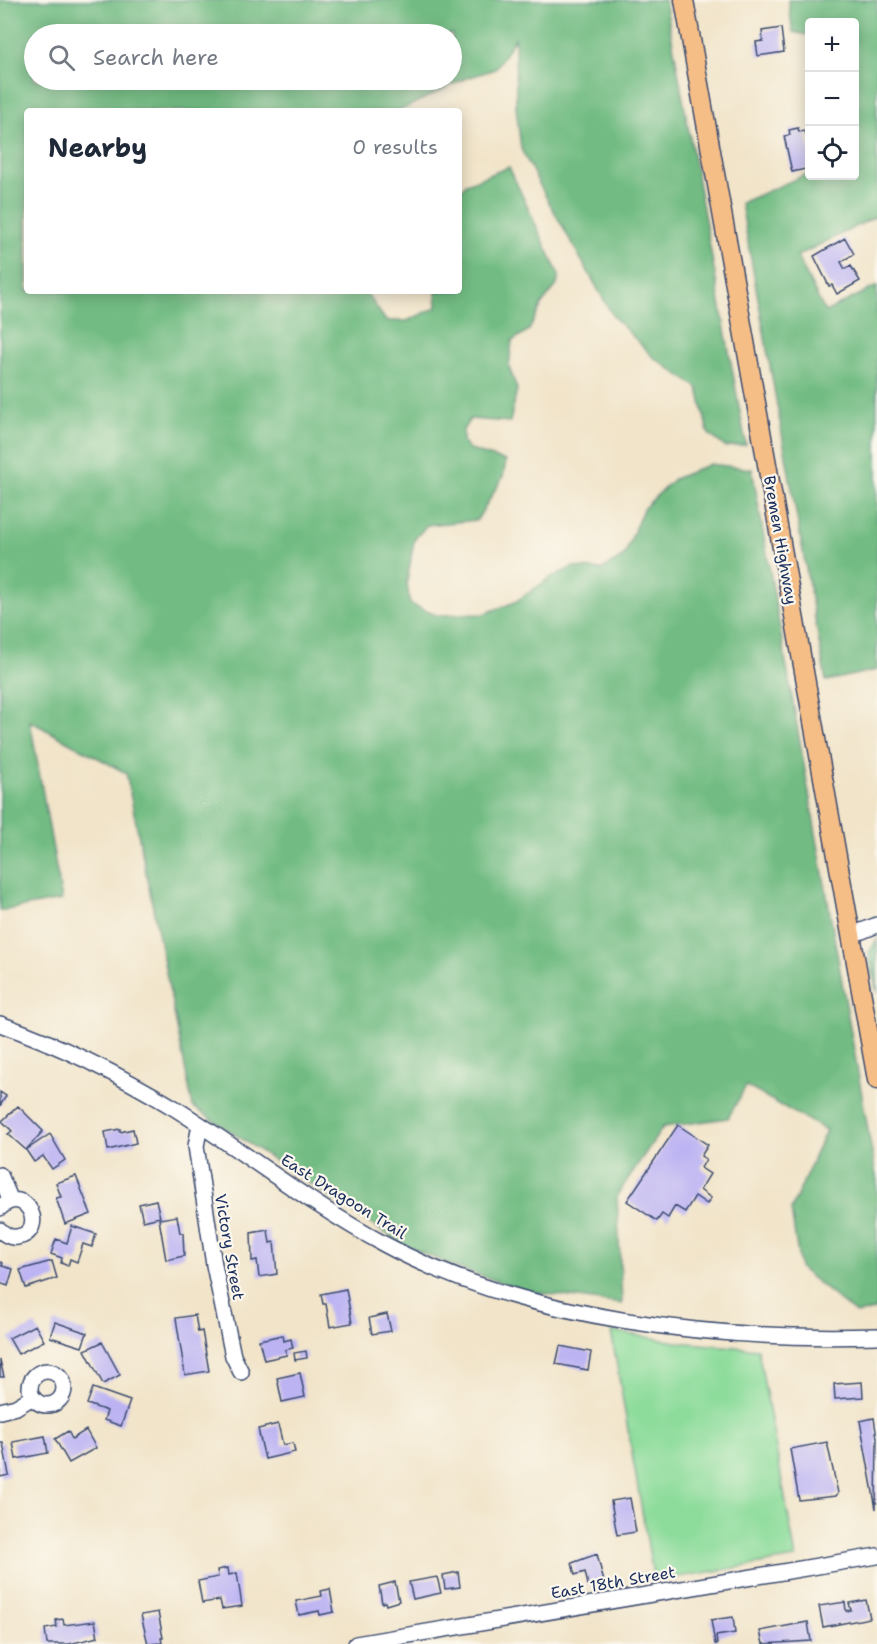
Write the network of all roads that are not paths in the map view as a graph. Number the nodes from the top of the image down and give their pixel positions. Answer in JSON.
{"nodes":[{"id":1,"x":684,"y":0,"type":"edge"},
{"id":2,"x":877,"y":925,"type":"edge"},
{"id":3,"x":852,"y":935,"type":"junction"},
{"id":4,"x":0,"y":1024,"type":"edge"},
{"id":5,"x":877,"y":1080,"type":"edge"},
{"id":6,"x":200,"y":1125,"type":"junction"},
{"id":7,"x":0,"y":1174,"type":"edge"},
{"id":8,"x":5,"y":1205,"type":"edge"},
{"id":9,"x":0,"y":1230,"type":"edge"},
{"id":10,"x":877,"y":1336,"type":"edge"},
{"id":11,"x":241,"y":1372,"type":"dead end"},
{"id":12,"x":32,"y":1398,"type":"dead end"},
{"id":13,"x":0,"y":1411,"type":"edge"},
{"id":14,"x":877,"y":1556,"type":"edge"},
{"id":15,"x":356,"y":1644,"type":"edge"}],
"edges":[{"from":1,"to":3,"type":"main road","name":"Bremen Highway"},
{"from":2,"to":3,"type":"street"},
{"from":3,"to":5,"type":"main road","name":"Bremen Highway"},
{"from":4,"to":6,"type":"street","name":"East Dragoon Trail"},
{"from":6,"to":10,"type":"street","name":"East Dragoon Trail"},
{"from":6,"to":11,"type":"street","name":"Victory Street"},
{"from":7,"to":8,"type":"street"},
{"from":8,"to":9,"type":"street"},
{"from":12,"to":13,"type":"street"},
{"from":14,"to":15,"type":"street","name":"East 18th Street"}]}
